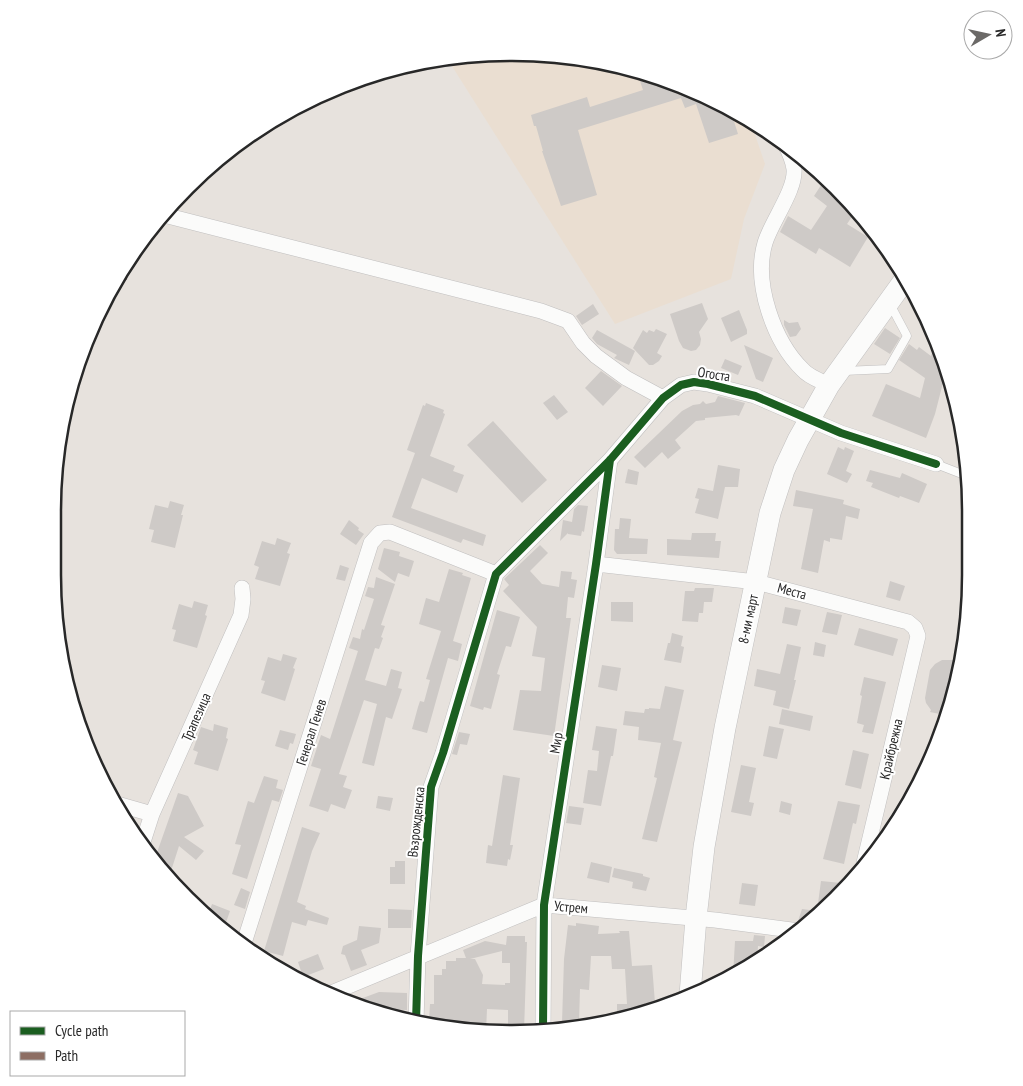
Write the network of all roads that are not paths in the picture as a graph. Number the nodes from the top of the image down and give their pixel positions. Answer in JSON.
{"nodes":[{"id":1,"x":791,"y":158,"type":"edge"},
{"id":2,"x":171,"y":217,"type":"edge"},
{"id":3,"x":901,"y":285,"type":"edge"},
{"id":4,"x":889,"y":302,"type":"junction"},
{"id":5,"x":834,"y":378,"type":"junction"},
{"id":6,"x":663,"y":398,"type":"junction"},
{"id":7,"x":810,"y":420,"type":"junction"},
{"id":8,"x":610,"y":460,"type":"junction"},
{"id":9,"x":936,"y":464,"type":"joint"},
{"id":10,"x":960,"y":473,"type":"edge"},
{"id":11,"x":596,"y":564,"type":"junction"},
{"id":12,"x":496,"y":574,"type":"junction"},
{"id":13,"x":756,"y":582,"type":"junction"},
{"id":14,"x":242,"y":588,"type":"dead end"},
{"id":15,"x":918,"y":636,"type":"joint"},
{"id":16,"x":126,"y":807,"type":"edge"},
{"id":17,"x":152,"y":814,"type":"junction"},
{"id":18,"x":145,"y":836,"type":"edge"},
{"id":19,"x":867,"y":852,"type":"edge"},
{"id":20,"x":544,"y":905,"type":"junction"},
{"id":21,"x":696,"y":918,"type":"junction"},
{"id":22,"x":790,"y":929,"type":"edge"},
{"id":23,"x":246,"y":938,"type":"edge"},
{"id":24,"x":418,"y":956,"type":"junction"},
{"id":25,"x":691,"y":987,"type":"edge"},
{"id":26,"x":339,"y":990,"type":"edge"},
{"id":27,"x":416,"y":1014,"type":"edge"},
{"id":28,"x":543,"y":1024,"type":"edge"}],
"edges":[{"from":1,"to":5,"type":"street"},
{"from":2,"to":6,"type":"street"},
{"from":3,"to":4,"type":"main road","name":"8-ми март"},
{"from":4,"to":5,"type":"main road","name":"8-ми март"},
{"from":4,"to":5,"type":"lane"},
{"from":5,"to":7,"type":"main road","name":"8-ми март"},
{"from":6,"to":7,"type":"street","name":"Огоста"},
{"from":6,"to":8,"type":"street","name":"Огоста"},
{"from":7,"to":9,"type":"street","name":"Огоста"},
{"from":7,"to":13,"type":"main road","name":"8-ми март"},
{"from":8,"to":11,"type":"street","name":"Мир"},
{"from":8,"to":12,"type":"street","name":"Огоста"},
{"from":9,"to":10,"type":"lane"},
{"from":11,"to":13,"type":"street","name":"Места"},
{"from":11,"to":20,"type":"street","name":"Мир"},
{"from":12,"to":23,"type":"street","name":"Генерал Генев"},
{"from":12,"to":24,"type":"street","name":"Възрожденска"},
{"from":13,"to":15,"type":"street","name":"Места"},
{"from":13,"to":21,"type":"main road","name":"8-ми март"},
{"from":14,"to":17,"type":"street","name":"Трапезица"},
{"from":15,"to":19,"type":"street","name":"Крайбрежна"},
{"from":16,"to":17,"type":"street"},
{"from":17,"to":18,"type":"street","name":"Трапезица"},
{"from":20,"to":21,"type":"street","name":"Устрем"},
{"from":20,"to":24,"type":"street","name":"Устрем"},
{"from":20,"to":28,"type":"street","name":"Мир"},
{"from":21,"to":22,"type":"street","name":"Устрем"},
{"from":21,"to":25,"type":"main road","name":"8-ми март"},
{"from":24,"to":26,"type":"street","name":"Устрем"},
{"from":24,"to":27,"type":"street","name":"Възрожденска"}]}
